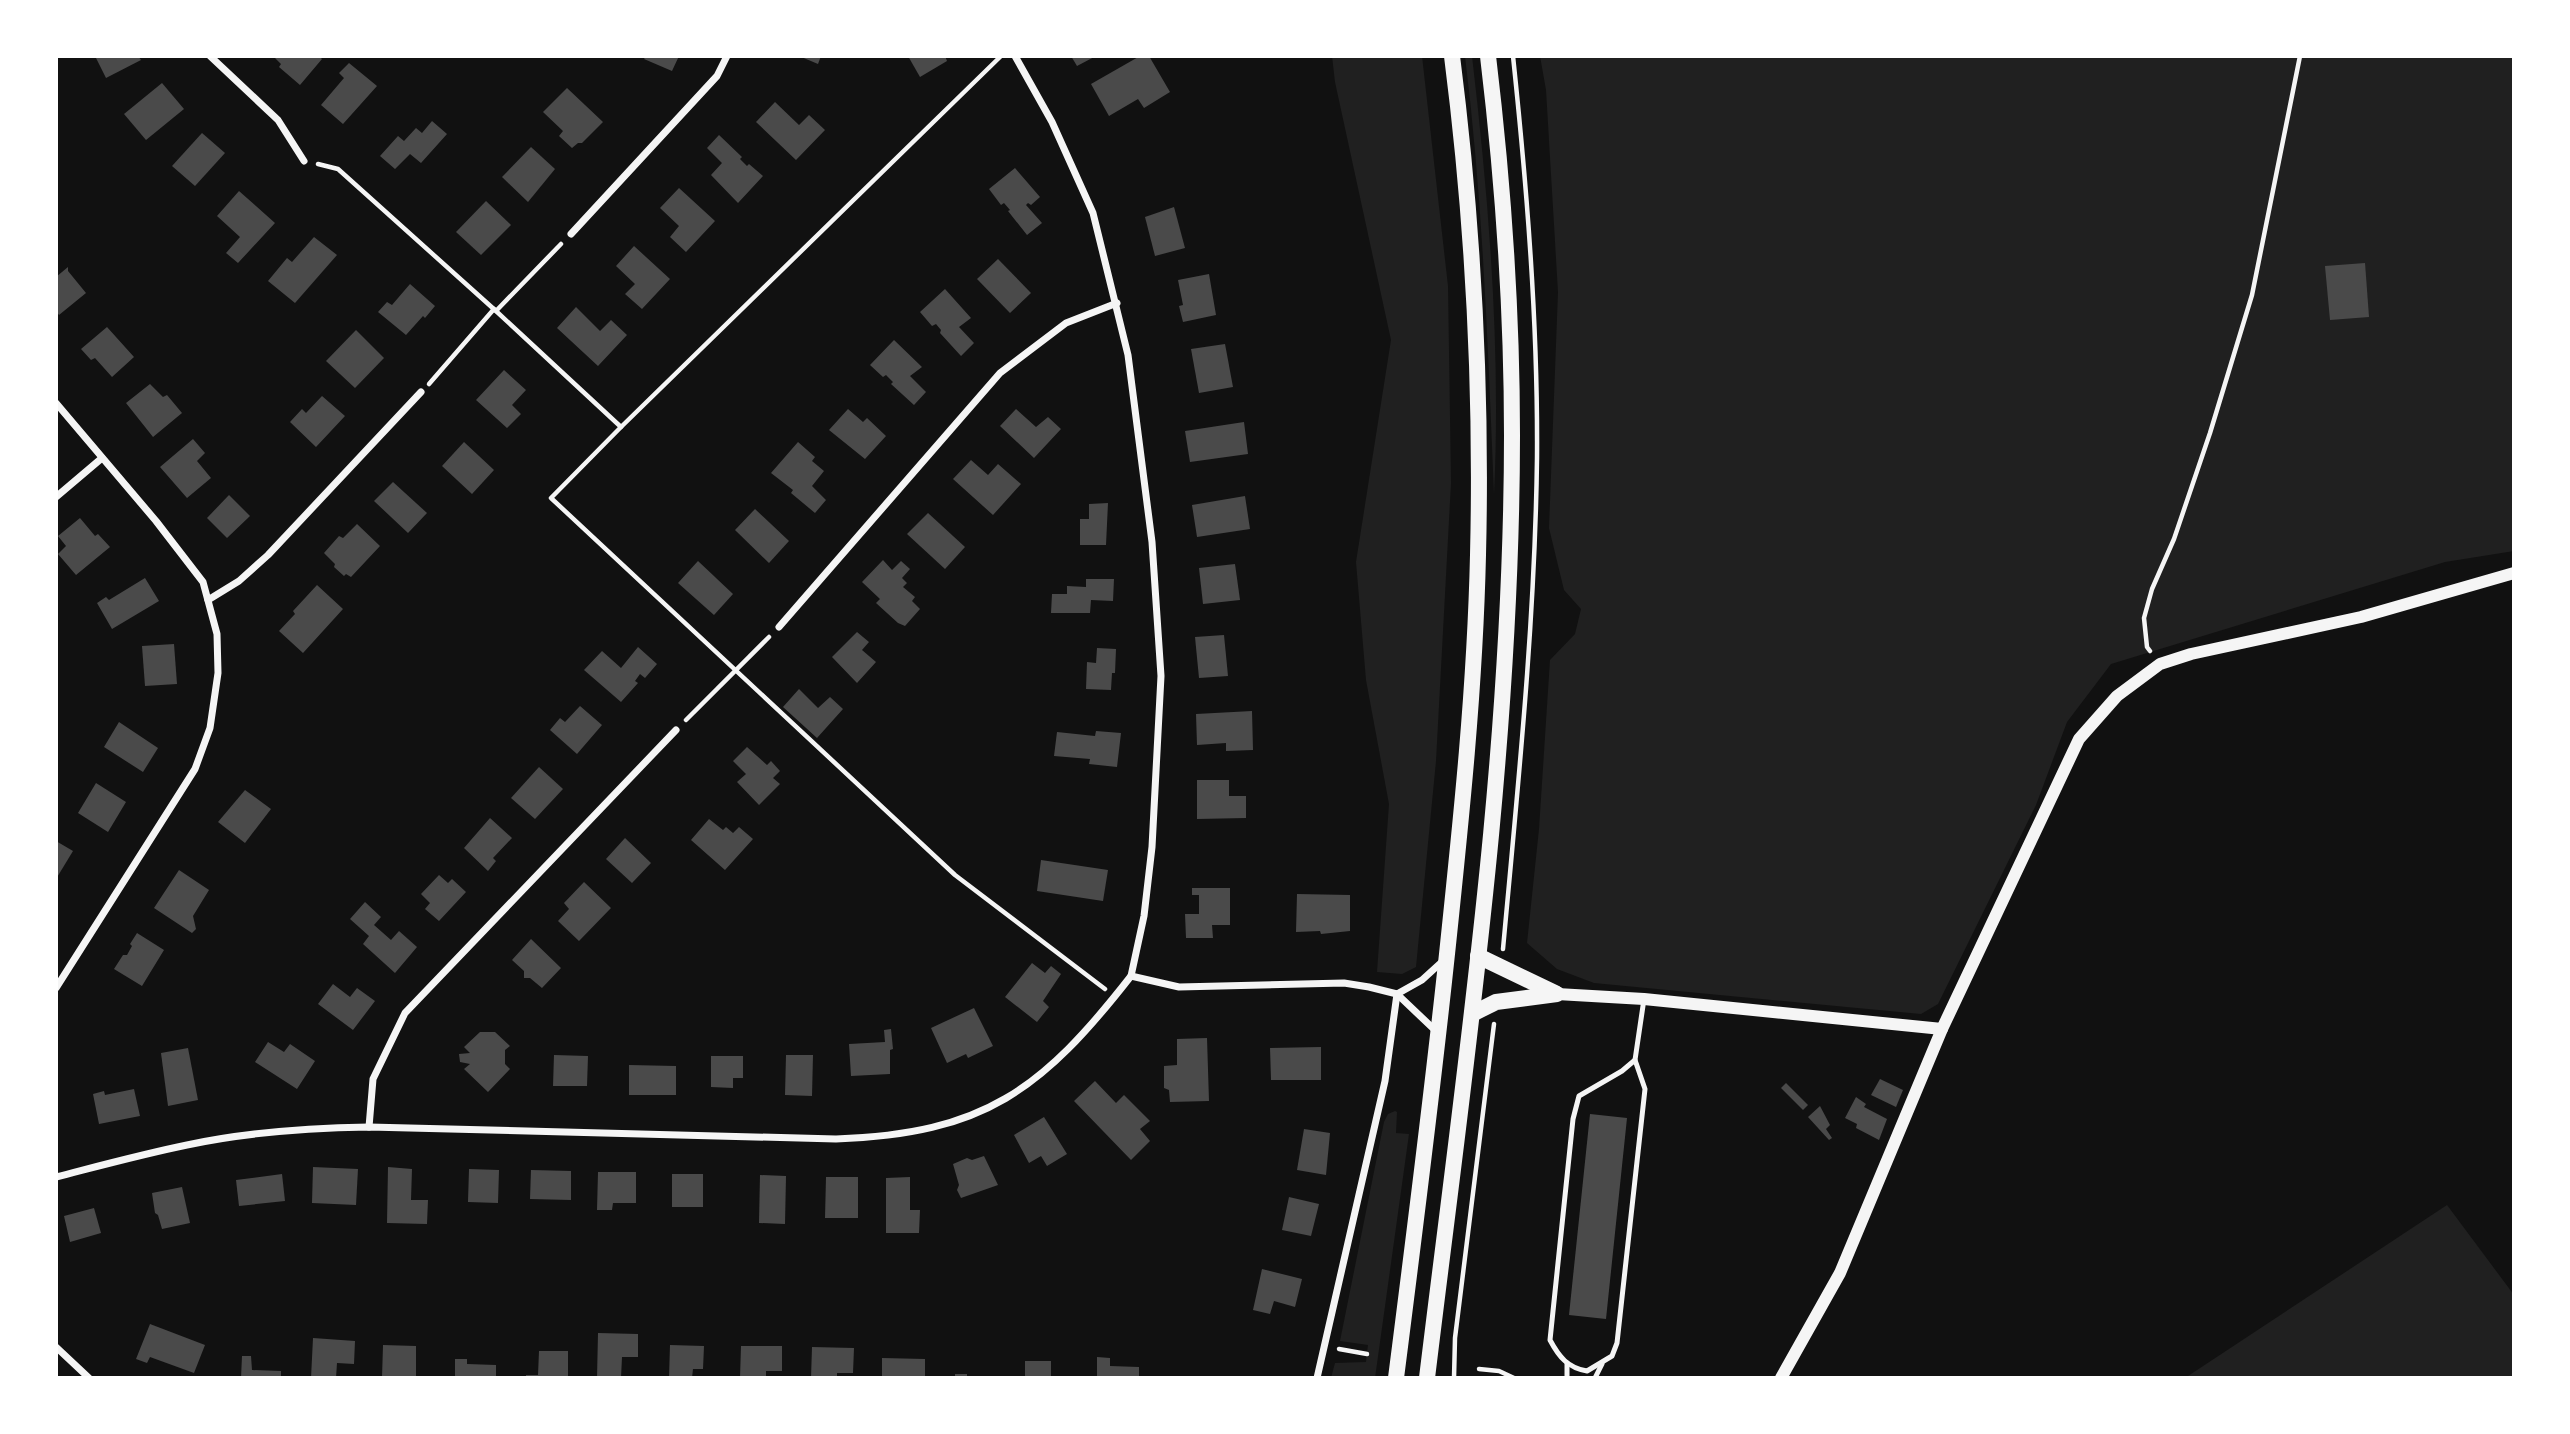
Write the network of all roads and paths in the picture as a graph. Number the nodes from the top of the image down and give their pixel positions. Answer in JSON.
{"nodes":[{"id":1,"x":210,"y":56,"type":"edge"},
{"id":2,"x":727,"y":56,"type":"edge"},
{"id":3,"x":1001,"y":56,"type":"edge"},
{"id":4,"x":1015,"y":56,"type":"edge"},
{"id":5,"x":1452,"y":56,"type":"edge"},
{"id":6,"x":1488,"y":56,"type":"edge"},
{"id":7,"x":2300,"y":56,"type":"edge"},
{"id":8,"x":304,"y":161,"type":"joint"},
{"id":9,"x":571,"y":234,"type":"joint"},
{"id":10,"x":1116,"y":303,"type":"junction"},
{"id":11,"x":495,"y":310,"type":"junction"},
{"id":12,"x":421,"y":392,"type":"joint"},
{"id":13,"x":56,"y":403,"type":"edge"},
{"id":14,"x":621,"y":427,"type":"junction"},
{"id":15,"x":102,"y":458,"type":"junction"},
{"id":16,"x":56,"y":497,"type":"edge"},
{"id":17,"x":2514,"y":573,"type":"edge"},
{"id":18,"x":208,"y":600,"type":"junction"},
{"id":19,"x":779,"y":627,"type":"dead end"},
{"id":20,"x":766,"y":640,"type":"dead end"},
{"id":21,"x":2160,"y":664,"type":"junction"},
{"id":22,"x":737,"y":670,"type":"junction"},
{"id":23,"x":694,"y":713,"type":"dead end"},
{"id":24,"x":676,"y":730,"type":"dead end"},
{"id":25,"x":1478,"y":956,"type":"junction"},
{"id":26,"x":1447,"y":957,"type":"junction"},
{"id":27,"x":1131,"y":976,"type":"junction"},
{"id":28,"x":56,"y":989,"type":"edge"},
{"id":29,"x":1106,"y":990,"type":"dead end"},
{"id":30,"x":1558,"y":994,"type":"junction"},
{"id":31,"x":1397,"y":995,"type":"junction"},
{"id":32,"x":1644,"y":999,"type":"junction"},
{"id":33,"x":1472,"y":1014,"type":"junction"},
{"id":34,"x":1942,"y":1028,"type":"junction"},
{"id":35,"x":1438,"y":1033,"type":"junction"},
{"id":36,"x":1635,"y":1060,"type":"junction"},
{"id":37,"x":369,"y":1126,"type":"junction"},
{"id":38,"x":56,"y":1177,"type":"edge"},
{"id":39,"x":1324,"y":1346,"type":"junction"},
{"id":40,"x":56,"y":1347,"type":"edge"},
{"id":41,"x":1367,"y":1354,"type":"dead end"},
{"id":42,"x":1567,"y":1363,"type":"junction"},
{"id":43,"x":1602,"y":1364,"type":"junction"},
{"id":44,"x":1479,"y":1368,"type":"dead end"},
{"id":45,"x":1511,"y":1377,"type":"edge"},
{"id":46,"x":89,"y":1378,"type":"edge"},
{"id":47,"x":1317,"y":1378,"type":"edge"},
{"id":48,"x":1396,"y":1378,"type":"edge"},
{"id":49,"x":1427,"y":1378,"type":"edge"},
{"id":50,"x":1567,"y":1378,"type":"edge"},
{"id":51,"x":1595,"y":1378,"type":"edge"},
{"id":52,"x":1781,"y":1378,"type":"edge"}],
"edges":[{"from":1,"to":8,"type":"street"},
{"from":2,"to":9,"type":"street"},
{"from":3,"to":14,"type":"path"},
{"from":4,"to":10,"type":"street"},
{"from":5,"to":26,"type":"main road"},
{"from":6,"to":25,"type":"main road"},
{"from":7,"to":21,"type":"path"},
{"from":8,"to":11,"type":"path"},
{"from":9,"to":11,"type":"path"},
{"from":10,"to":19,"type":"street"},
{"from":10,"to":27,"type":"street"},
{"from":11,"to":12,"type":"path"},
{"from":11,"to":14,"type":"path"},
{"from":12,"to":18,"type":"street"},
{"from":13,"to":15,"type":"street"},
{"from":14,"to":22,"type":"path"},
{"from":15,"to":16,"type":"street"},
{"from":15,"to":18,"type":"street"},
{"from":17,"to":21,"type":"street"},
{"from":18,"to":28,"type":"street"},
{"from":20,"to":22,"type":"path"},
{"from":21,"to":34,"type":"street"},
{"from":22,"to":23,"type":"path"},
{"from":22,"to":29,"type":"path"},
{"from":24,"to":37,"type":"street"},
{"from":25,"to":30,"type":"main road"},
{"from":25,"to":33,"type":"main road"},
{"from":26,"to":31,"type":"street"},
{"from":26,"to":35,"type":"main road"},
{"from":27,"to":31,"type":"street"},
{"from":27,"to":37,"type":"street"},
{"from":30,"to":32,"type":"street"},
{"from":30,"to":33,"type":"main road"},
{"from":31,"to":35,"type":"street"},
{"from":31,"to":39,"type":"street"},
{"from":32,"to":34,"type":"street"},
{"from":32,"to":36,"type":"lane"},
{"from":33,"to":49,"type":"main road"},
{"from":34,"to":52,"type":"street"},
{"from":35,"to":48,"type":"main road"},
{"from":36,"to":42,"type":"lane"},
{"from":36,"to":43,"type":"lane"},
{"from":37,"to":38,"type":"street"},
{"from":39,"to":41,"type":"path"},
{"from":39,"to":47,"type":"street"},
{"from":40,"to":46,"type":"street"},
{"from":42,"to":43,"type":"lane"},
{"from":42,"to":50,"type":"lane"},
{"from":43,"to":51,"type":"lane"},
{"from":44,"to":45,"type":"path"}]}
